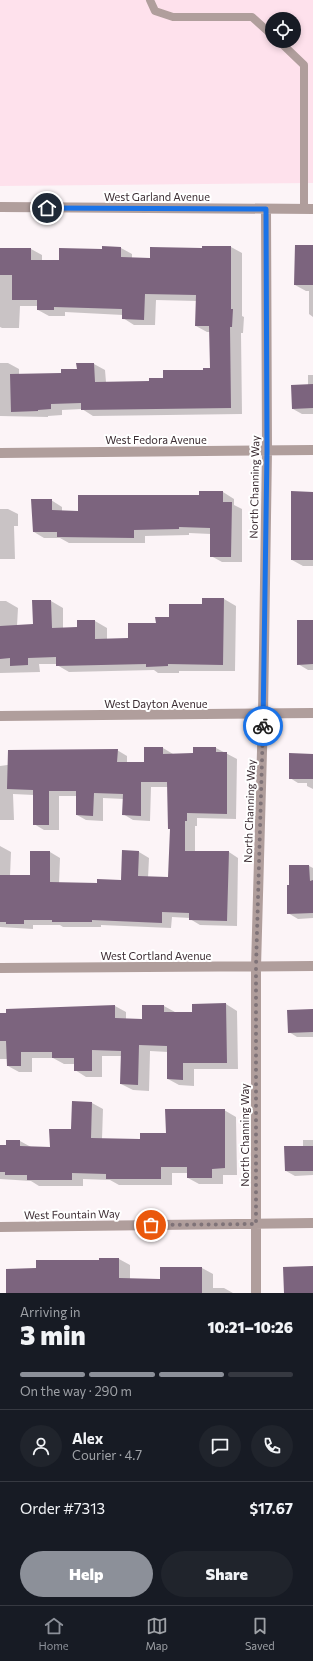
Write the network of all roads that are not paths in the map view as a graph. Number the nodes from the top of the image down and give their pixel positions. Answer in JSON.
{"nodes":[{"id":1,"x":150,"y":0,"type":"edge"},
{"id":2,"x":265,"y":29,"type":"edge"},
{"id":3,"x":286,"y":48,"type":"edge"},
{"id":4,"x":0,"y":207,"type":"edge"},
{"id":5,"x":266,"y":209,"type":"junction"},
{"id":6,"x":308,"y":209,"type":"edge"},
{"id":7,"x":313,"y":450,"type":"edge"},
{"id":8,"x":267,"y":451,"type":"junction"},
{"id":9,"x":0,"y":453,"type":"edge"},
{"id":10,"x":313,"y":713,"type":"edge"},
{"id":11,"x":263,"y":715,"type":"junction"},
{"id":12,"x":0,"y":716,"type":"edge"},
{"id":13,"x":313,"y":966,"type":"edge"},
{"id":14,"x":256,"y":967,"type":"junction"},
{"id":15,"x":0,"y":968,"type":"edge"},
{"id":16,"x":313,"y":1223,"type":"edge"},
{"id":17,"x":256,"y":1224,"type":"junction"},
{"id":18,"x":0,"y":1227,"type":"edge"},
{"id":19,"x":256,"y":1293,"type":"edge"}],
"edges":[{"from":1,"to":2,"type":"lane"},
{"from":3,"to":6,"type":"lane"},
{"from":4,"to":5,"type":"street","name":"West Garland Avenue"},
{"from":5,"to":6,"type":"street","name":"West Garland Avenue"},
{"from":5,"to":8,"type":"street","name":"North Channing Way"},
{"from":7,"to":8,"type":"street","name":"West Fedora Avenue"},
{"from":8,"to":9,"type":"street","name":"West Fedora Avenue"},
{"from":8,"to":11,"type":"street","name":"North Channing Way"},
{"from":10,"to":11,"type":"street","name":"West Dayton Avenue"},
{"from":11,"to":12,"type":"street","name":"West Dayton Avenue"},
{"from":11,"to":14,"type":"street","name":"North Channing Way"},
{"from":13,"to":14,"type":"street","name":"West Cortland Avenue"},
{"from":14,"to":15,"type":"street","name":"West Cortland Avenue"},
{"from":14,"to":17,"type":"street","name":"North Channing Way"},
{"from":16,"to":17,"type":"street","name":"West Fountain Way"},
{"from":17,"to":18,"type":"street","name":"West Fountain Way"},
{"from":17,"to":19,"type":"street","name":"North Channing Way"}]}
